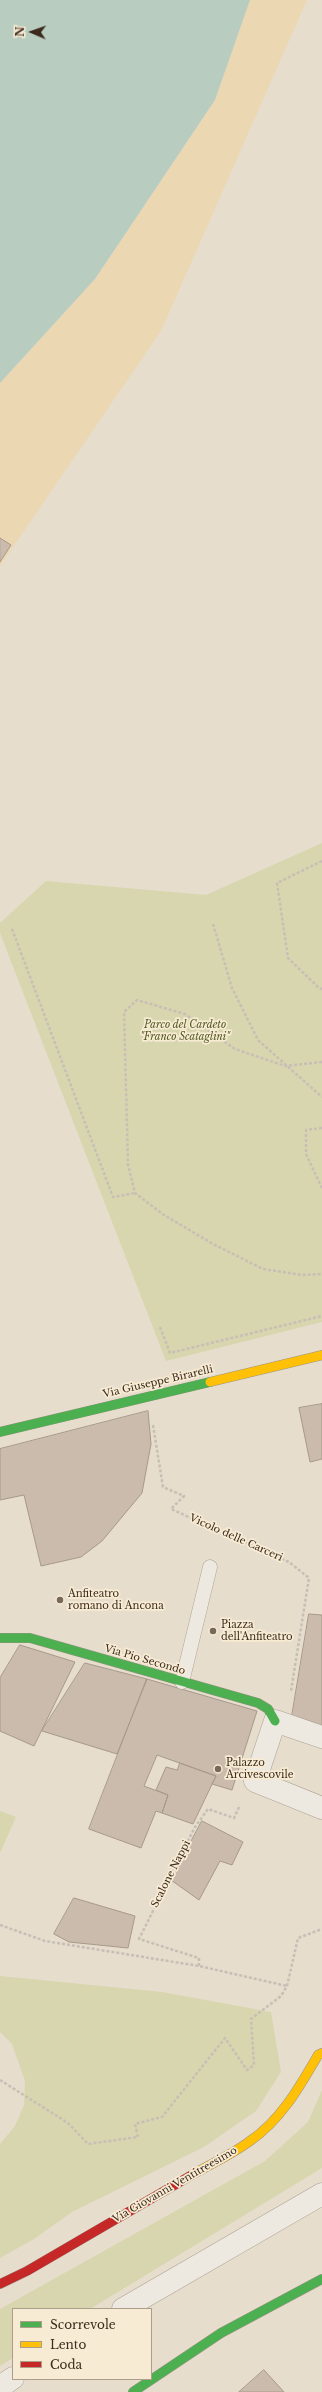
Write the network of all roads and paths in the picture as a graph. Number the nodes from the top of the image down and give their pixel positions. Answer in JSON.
{"nodes":[{"id":1,"x":322,"y":861,"type":"edge"},
{"id":2,"x":213,"y":924,"type":"dead end"},
{"id":3,"x":12,"y":929,"type":"dead end"},
{"id":4,"x":322,"y":989,"type":"edge"},
{"id":5,"x":322,"y":1062,"type":"edge"},
{"id":6,"x":285,"y":1066,"type":"junction"},
{"id":7,"x":322,"y":1097,"type":"edge"},
{"id":8,"x":322,"y":1128,"type":"edge"},
{"id":9,"x":322,"y":1188,"type":"edge"},
{"id":10,"x":134,"y":1193,"type":"junction"},
{"id":11,"x":322,"y":1274,"type":"edge"},
{"id":12,"x":322,"y":1316,"type":"edge"},
{"id":13,"x":160,"y":1327,"type":"dead end"},
{"id":14,"x":322,"y":1355,"type":"edge"},
{"id":15,"x":0,"y":1432,"type":"edge"},
{"id":16,"x":155,"y":1435,"type":"dead end"},
{"id":17,"x":210,"y":1567,"type":"dead end"},
{"id":18,"x":0,"y":1638,"type":"edge"},
{"id":19,"x":182,"y":1682,"type":"junction"},
{"id":20,"x":275,"y":1721,"type":"junction"},
{"id":21,"x":322,"y":1737,"type":"edge"},
{"id":22,"x":255,"y":1781,"type":"junction"},
{"id":23,"x":322,"y":1808,"type":"edge"},
{"id":24,"x":0,"y":1925,"type":"edge"},
{"id":25,"x":322,"y":1929,"type":"edge"},
{"id":26,"x":199,"y":1966,"type":"junction"},
{"id":27,"x":287,"y":1986,"type":"junction"},
{"id":28,"x":322,"y":2053,"type":"edge"},
{"id":29,"x":0,"y":2080,"type":"edge"},
{"id":30,"x":322,"y":2194,"type":"edge"},
{"id":31,"x":322,"y":2279,"type":"edge"},
{"id":32,"x":0,"y":2284,"type":"edge"},
{"id":33,"x":125,"y":2308,"type":"edge"},
{"id":34,"x":12,"y":2379,"type":"edge"},
{"id":35,"x":152,"y":2379,"type":"edge"},
{"id":36,"x":151,"y":2380,"type":"edge"},
{"id":37,"x":0,"y":2387,"type":"edge"},
{"id":38,"x":133,"y":2392,"type":"edge"}],
"edges":[{"from":1,"to":4,"type":"path"},
{"from":2,"to":6,"type":"path"},
{"from":3,"to":10,"type":"path"},
{"from":5,"to":6,"type":"path"},
{"from":6,"to":7,"type":"path"},
{"from":6,"to":10,"type":"path"},
{"from":8,"to":9,"type":"path"},
{"from":10,"to":11,"type":"path"},
{"from":12,"to":13,"type":"path"},
{"from":14,"to":15,"type":"street","name":"Via Giuseppe Birarelli"},
{"from":16,"to":20,"type":"path","name":"Vicolo delle Carceri"},
{"from":17,"to":19,"type":"lane"},
{"from":18,"to":19,"type":"street","name":"Via Pio Secondo"},
{"from":19,"to":20,"type":"street","name":"Via Pio Secondo"},
{"from":20,"to":21,"type":"street"},
{"from":20,"to":22,"type":"street"},
{"from":22,"to":23,"type":"street"},
{"from":22,"to":26,"type":"path","name":"Scalone Nappi"},
{"from":24,"to":26,"type":"path"},
{"from":25,"to":27,"type":"path"},
{"from":26,"to":27,"type":"path"},
{"from":27,"to":29,"type":"path"},
{"from":28,"to":32,"type":"street","name":"Via Giovanni Ventitreesimo"},
{"from":30,"to":33,"type":"street"},
{"from":31,"to":35,"type":"street"},
{"from":34,"to":37,"type":"street"},
{"from":36,"to":38,"type":"street"}]}
